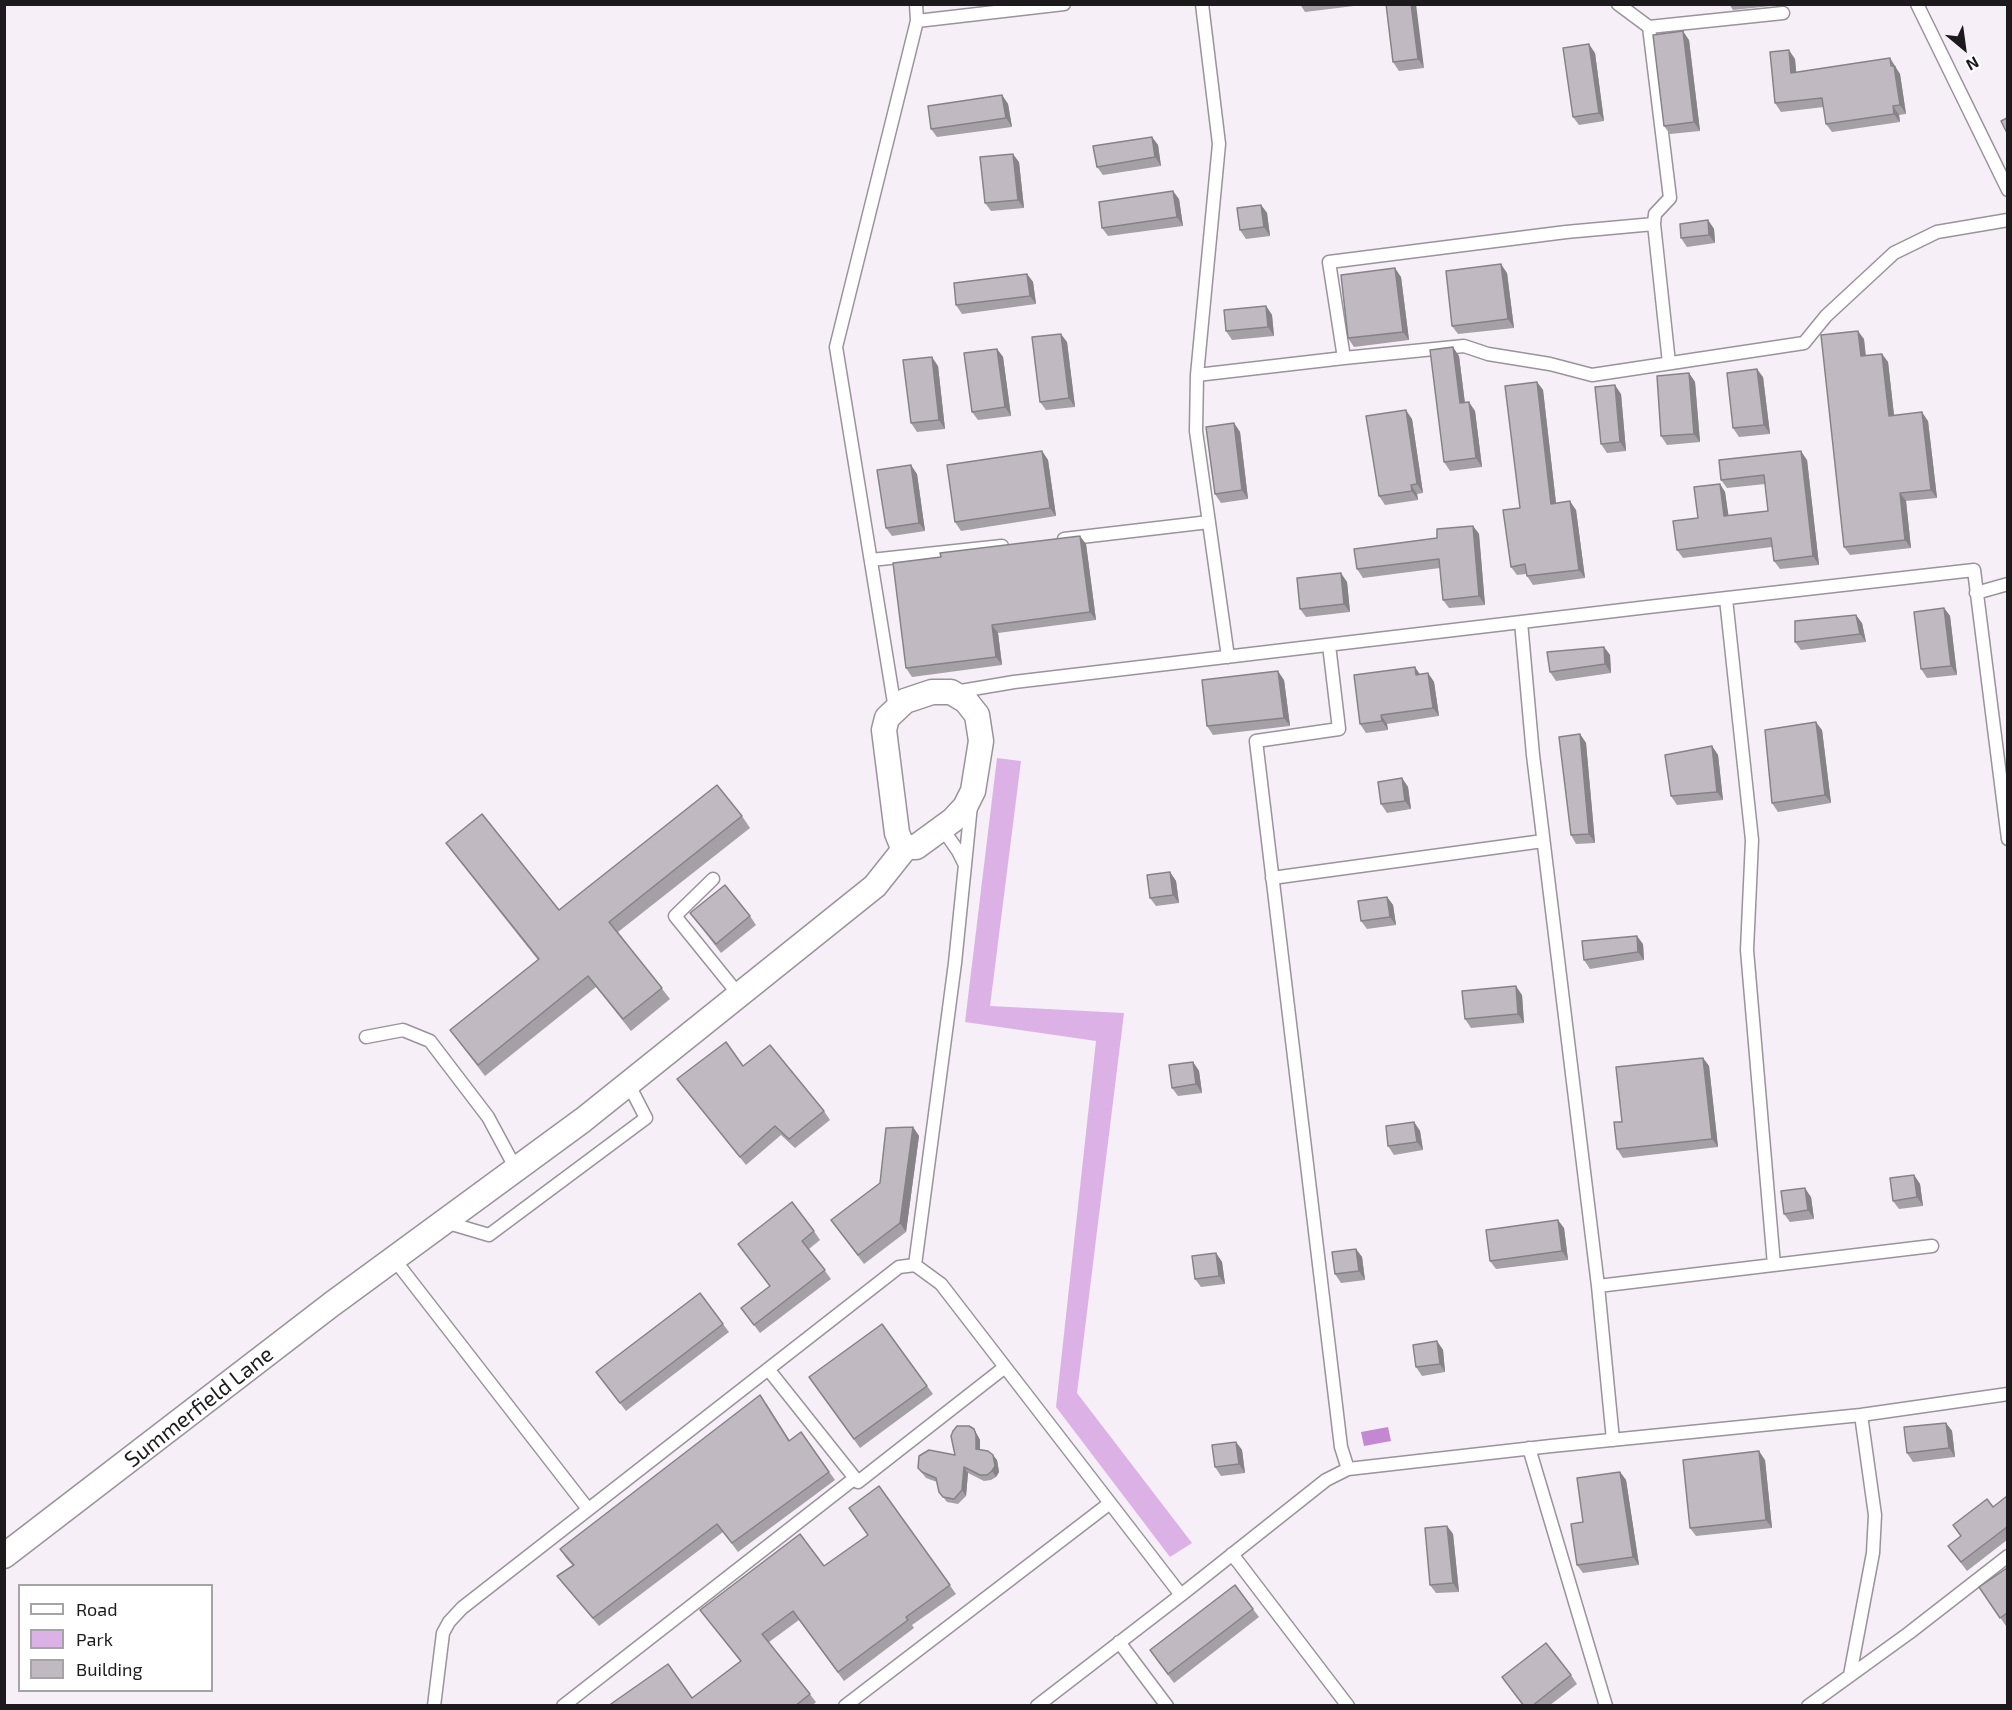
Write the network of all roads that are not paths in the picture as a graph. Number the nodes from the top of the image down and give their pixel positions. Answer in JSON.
{"nodes":[{"id":1,"x":916,"y":4,"type":"edge"},
{"id":2,"x":1064,"y":4,"type":"edge"},
{"id":3,"x":1202,"y":4,"type":"edge"},
{"id":4,"x":1618,"y":4,"type":"edge"},
{"id":5,"x":1917,"y":4,"type":"edge"},
{"id":6,"x":1783,"y":13,"type":"dead end"},
{"id":7,"x":917,"y":21,"type":"junction"},
{"id":8,"x":1649,"y":27,"type":"junction"},
{"id":9,"x":2007,"y":190,"type":"edge"},
{"id":10,"x":2007,"y":220,"type":"edge"},
{"id":11,"x":1654,"y":224,"type":"junction"},
{"id":12,"x":1344,"y":358,"type":"junction"},
{"id":13,"x":1669,"y":363,"type":"junction"},
{"id":14,"x":1197,"y":375,"type":"junction"},
{"id":15,"x":1209,"y":522,"type":"junction"},
{"id":16,"x":1046,"y":541,"type":"edge"},
{"id":17,"x":1011,"y":545,"type":"edge"},
{"id":18,"x":871,"y":560,"type":"junction"},
{"id":19,"x":2007,"y":584,"type":"edge"},
{"id":20,"x":1976,"y":593,"type":"junction"},
{"id":21,"x":1726,"y":598,"type":"junction"},
{"id":22,"x":1521,"y":622,"type":"junction"},
{"id":23,"x":1329,"y":645,"type":"junction"},
{"id":24,"x":1228,"y":657,"type":"junction"},
{"id":25,"x":1014,"y":682,"type":"junction"},
{"id":26,"x":951,"y":692,"type":"junction"},
{"id":27,"x":896,"y":709,"type":"junction"},
{"id":28,"x":981,"y":741,"type":"junction"},
{"id":29,"x":973,"y":792,"type":"junction"},
{"id":30,"x":942,"y":828,"type":"junction"},
{"id":31,"x":2007,"y":839,"type":"edge"},
{"id":32,"x":1543,"y":841,"type":"junction"},
{"id":33,"x":906,"y":847,"type":"junction"},
{"id":34,"x":965,"y":865,"type":"junction"},
{"id":35,"x":1272,"y":878,"type":"junction"},
{"id":36,"x":714,"y":879,"type":"dead end"},
{"id":37,"x":739,"y":995,"type":"junction"},
{"id":38,"x":366,"y":1037,"type":"dead end"},
{"id":39,"x":628,"y":1083,"type":"junction"},
{"id":40,"x":516,"y":1169,"type":"junction"},
{"id":41,"x":444,"y":1222,"type":"junction"},
{"id":42,"x":1932,"y":1246,"type":"dead end"},
{"id":43,"x":394,"y":1259,"type":"junction"},
{"id":44,"x":915,"y":1265,"type":"junction"},
{"id":45,"x":1774,"y":1265,"type":"junction"},
{"id":46,"x":1598,"y":1286,"type":"junction"},
{"id":47,"x":1005,"y":1367,"type":"junction"},
{"id":48,"x":768,"y":1370,"type":"junction"},
{"id":49,"x":2007,"y":1394,"type":"edge"},
{"id":50,"x":1861,"y":1415,"type":"junction"},
{"id":51,"x":1612,"y":1440,"type":"junction"},
{"id":52,"x":1529,"y":1448,"type":"junction"},
{"id":53,"x":1348,"y":1469,"type":"junction"},
{"id":54,"x":855,"y":1478,"type":"junction"},
{"id":55,"x":1110,"y":1503,"type":"junction"},
{"id":56,"x":588,"y":1509,"type":"junction"},
{"id":57,"x":1232,"y":1554,"type":"junction"},
{"id":58,"x":4,"y":1556,"type":"edge"},
{"id":59,"x":2007,"y":1556,"type":"edge"},
{"id":60,"x":1181,"y":1595,"type":"junction"},
{"id":61,"x":1119,"y":1642,"type":"junction"},
{"id":62,"x":1850,"y":1675,"type":"junction"},
{"id":63,"x":434,"y":1706,"type":"edge"},
{"id":64,"x":563,"y":1706,"type":"edge"},
{"id":65,"x":845,"y":1706,"type":"edge"},
{"id":66,"x":1037,"y":1706,"type":"edge"},
{"id":67,"x":1167,"y":1706,"type":"edge"},
{"id":68,"x":1348,"y":1706,"type":"edge"},
{"id":69,"x":1606,"y":1706,"type":"edge"},
{"id":70,"x":1808,"y":1706,"type":"edge"}],
"edges":[{"from":1,"to":7,"type":"lane"},
{"from":2,"to":7,"type":"lane"},
{"from":3,"to":14,"type":"lane"},
{"from":4,"to":8,"type":"lane"},
{"from":5,"to":9,"type":"lane"},
{"from":6,"to":8,"type":"lane"},
{"from":7,"to":18,"type":"lane"},
{"from":8,"to":11,"type":"lane"},
{"from":10,"to":13,"type":"lane"},
{"from":11,"to":12,"type":"lane"},
{"from":11,"to":13,"type":"lane"},
{"from":12,"to":13,"type":"lane"},
{"from":12,"to":14,"type":"lane"},
{"from":14,"to":15,"type":"lane"},
{"from":15,"to":16,"type":"lane"},
{"from":15,"to":24,"type":"lane"},
{"from":17,"to":18,"type":"lane"},
{"from":18,"to":27,"type":"lane"},
{"from":19,"to":20,"type":"lane"},
{"from":20,"to":21,"type":"lane"},
{"from":20,"to":31,"type":"lane"},
{"from":21,"to":22,"type":"lane"},
{"from":21,"to":45,"type":"lane"},
{"from":22,"to":23,"type":"lane"},
{"from":22,"to":32,"type":"lane"},
{"from":23,"to":24,"type":"lane"},
{"from":23,"to":35,"type":"lane"},
{"from":24,"to":25,"type":"lane"},
{"from":25,"to":26,"type":"lane"},
{"from":25,"to":28,"type":"lane"},
{"from":26,"to":27,"type":"street"},
{"from":26,"to":28,"type":"street"},
{"from":27,"to":33,"type":"street"},
{"from":28,"to":29,"type":"street"},
{"from":29,"to":30,"type":"street"},
{"from":29,"to":34,"type":"lane"},
{"from":30,"to":33,"type":"street"},
{"from":30,"to":34,"type":"lane"},
{"from":32,"to":35,"type":"lane"},
{"from":32,"to":46,"type":"lane"},
{"from":33,"to":37,"type":"street","name":"Summerfield Lane"},
{"from":34,"to":44,"type":"lane"},
{"from":35,"to":53,"type":"lane"},
{"from":36,"to":37,"type":"lane"},
{"from":37,"to":39,"type":"street","name":"Summerfield Lane"},
{"from":38,"to":40,"type":"lane"},
{"from":39,"to":40,"type":"street","name":"Summerfield Lane"},
{"from":39,"to":41,"type":"lane"},
{"from":40,"to":41,"type":"street","name":"Summerfield Lane"},
{"from":41,"to":43,"type":"street","name":"Summerfield Lane"},
{"from":42,"to":45,"type":"lane"},
{"from":43,"to":56,"type":"lane"},
{"from":43,"to":58,"type":"street","name":"Summerfield Lane"},
{"from":44,"to":47,"type":"lane"},
{"from":44,"to":48,"type":"lane"},
{"from":45,"to":46,"type":"lane"},
{"from":46,"to":51,"type":"lane"},
{"from":47,"to":54,"type":"lane"},
{"from":47,"to":55,"type":"lane"},
{"from":48,"to":54,"type":"lane"},
{"from":48,"to":56,"type":"lane"},
{"from":49,"to":50,"type":"lane"},
{"from":50,"to":51,"type":"lane"},
{"from":50,"to":62,"type":"lane"},
{"from":51,"to":52,"type":"lane"},
{"from":52,"to":53,"type":"lane"},
{"from":52,"to":69,"type":"lane"},
{"from":53,"to":57,"type":"lane"},
{"from":54,"to":64,"type":"lane"},
{"from":55,"to":60,"type":"lane"},
{"from":55,"to":65,"type":"lane"},
{"from":56,"to":63,"type":"lane"},
{"from":57,"to":60,"type":"lane"},
{"from":57,"to":68,"type":"lane"},
{"from":59,"to":62,"type":"lane"},
{"from":60,"to":61,"type":"lane"},
{"from":61,"to":66,"type":"lane"},
{"from":61,"to":67,"type":"lane"},
{"from":62,"to":70,"type":"lane"}]}
